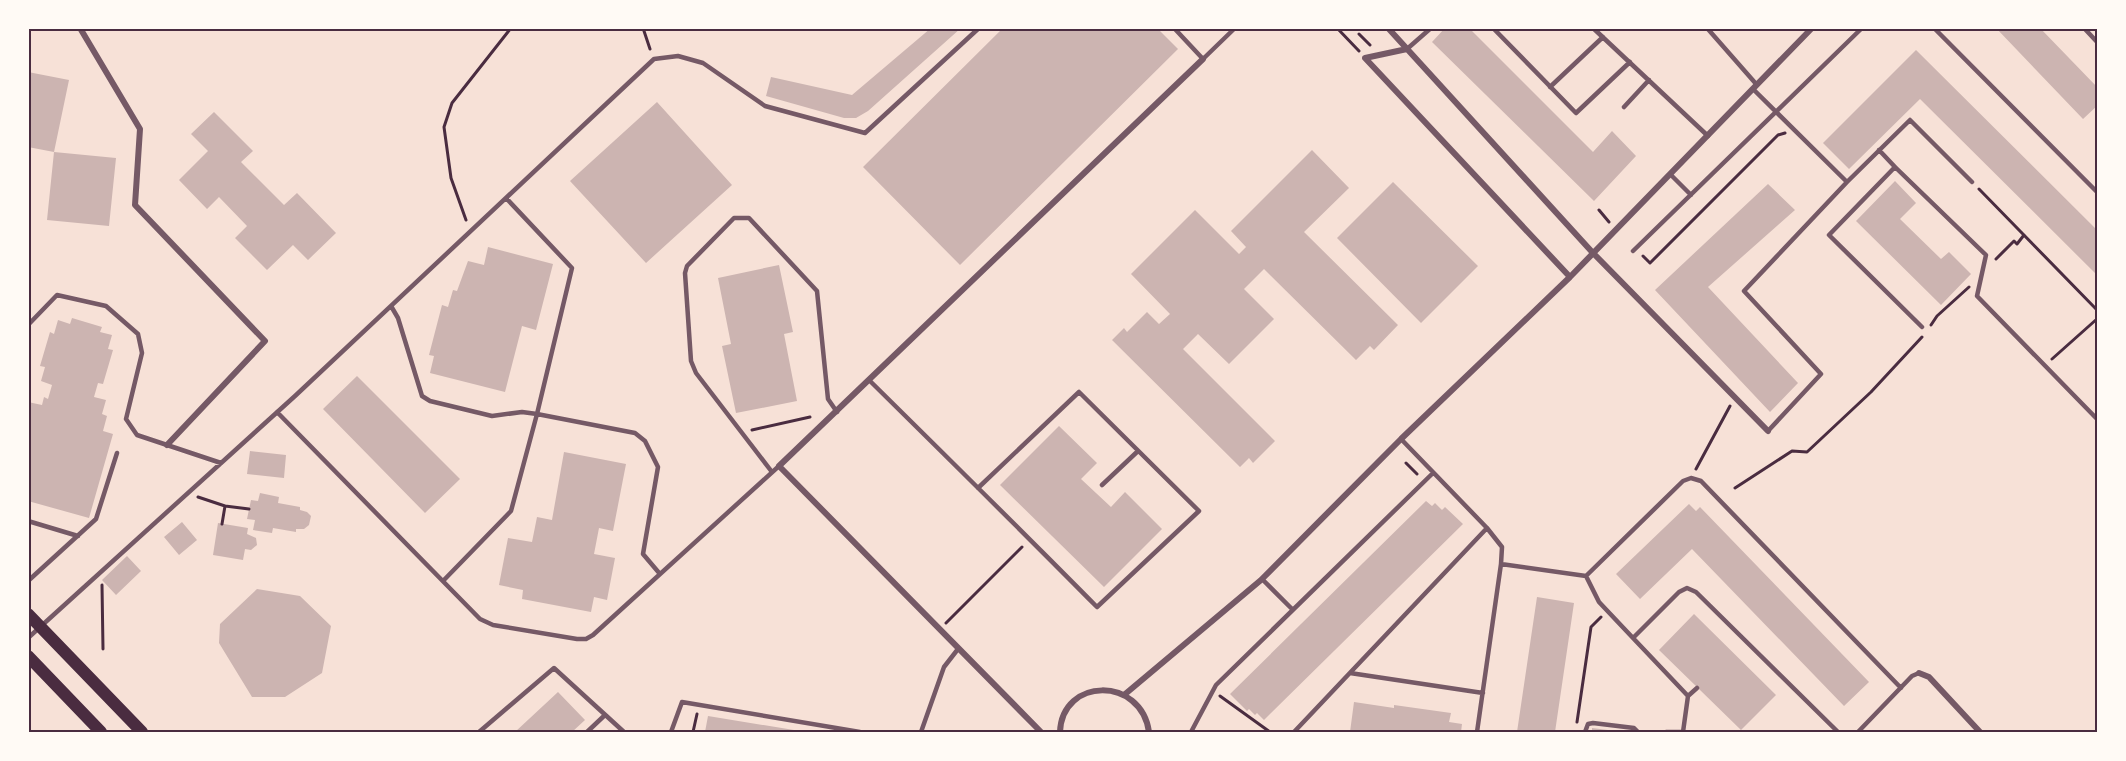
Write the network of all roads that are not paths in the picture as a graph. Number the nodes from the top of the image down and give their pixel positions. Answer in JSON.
{"nodes":[{"id":1,"x":80,"y":28,"type":"edge"},
{"id":2,"x":979,"y":28,"type":"edge"},
{"id":3,"x":1174,"y":28,"type":"edge"},
{"id":4,"x":1235,"y":28,"type":"edge"},
{"id":5,"x":1431,"y":28,"type":"edge"},
{"id":6,"x":1493,"y":28,"type":"edge"},
{"id":7,"x":1593,"y":28,"type":"edge"},
{"id":8,"x":1707,"y":28,"type":"edge"},
{"id":9,"x":1812,"y":28,"type":"edge"},
{"id":10,"x":1862,"y":28,"type":"edge"},
{"id":11,"x":1934,"y":28,"type":"edge"},
{"id":12,"x":2084,"y":28,"type":"edge"},
{"id":13,"x":1391,"y":29,"type":"edge"},
{"id":14,"x":1603,"y":37,"type":"junction"},
{"id":15,"x":2097,"y":43,"type":"edge"},
{"id":16,"x":1407,"y":50,"type":"junction"},
{"id":17,"x":1203,"y":59,"type":"junction"},
{"id":18,"x":1630,"y":62,"type":"junction"},
{"id":19,"x":1649,"y":80,"type":"junction"},
{"id":20,"x":1550,"y":87,"type":"junction"},
{"id":21,"x":1755,"y":87,"type":"junction"},
{"id":22,"x":1624,"y":107,"type":"dead end"},
{"id":23,"x":1775,"y":113,"type":"junction"},
{"id":24,"x":1708,"y":136,"type":"junction"},
{"id":25,"x":1879,"y":150,"type":"junction"},
{"id":26,"x":1895,"y":167,"type":"junction"},
{"id":27,"x":1670,"y":174,"type":"junction"},
{"id":28,"x":1847,"y":182,"type":"junction"},
{"id":29,"x":1972,"y":182,"type":"dead end"},
{"id":30,"x":2097,"y":193,"type":"edge"},
{"id":31,"x":1691,"y":195,"type":"junction"},
{"id":32,"x":506,"y":198,"type":"junction"},
{"id":33,"x":1634,"y":250,"type":"road end"},
{"id":34,"x":1593,"y":253,"type":"junction"},
{"id":35,"x":1570,"y":277,"type":"junction"},
{"id":36,"x":391,"y":306,"type":"junction"},
{"id":37,"x":28,"y":326,"type":"edge"},
{"id":38,"x":1922,"y":327,"type":"dead end"},
{"id":39,"x":870,"y":381,"type":"junction"},
{"id":40,"x":277,"y":412,"type":"junction"},
{"id":41,"x":837,"y":412,"type":"junction"},
{"id":42,"x":537,"y":414,"type":"junction"},
{"id":43,"x":2097,"y":420,"type":"edge"},
{"id":44,"x":1768,"y":431,"type":"joint"},
{"id":45,"x":1401,"y":439,"type":"junction"},
{"id":46,"x":167,"y":445,"type":"junction"},
{"id":47,"x":1138,"y":451,"type":"junction"},
{"id":48,"x":117,"y":453,"type":"dead end"},
{"id":49,"x":221,"y":462,"type":"junction"},
{"id":50,"x":779,"y":466,"type":"junction"},
{"id":51,"x":772,"y":472,"type":"junction"},
{"id":52,"x":1433,"y":473,"type":"junction"},
{"id":53,"x":1102,"y":485,"type":"dead end"},
{"id":54,"x":978,"y":488,"type":"junction"},
{"id":55,"x":28,"y":521,"type":"edge"},
{"id":56,"x":1486,"y":528,"type":"junction"},
{"id":57,"x":78,"y":536,"type":"junction"},
{"id":58,"x":1501,"y":564,"type":"junction"},
{"id":59,"x":660,"y":574,"type":"junction"},
{"id":60,"x":1586,"y":576,"type":"junction"},
{"id":61,"x":1262,"y":579,"type":"junction"},
{"id":62,"x":28,"y":581,"type":"edge"},
{"id":63,"x":443,"y":581,"type":"junction"},
{"id":64,"x":1293,"y":610,"type":"junction"},
{"id":65,"x":28,"y":614,"type":"edge"},
{"id":66,"x":40,"y":627,"type":"junction"},
{"id":67,"x":28,"y":638,"type":"edge"},
{"id":68,"x":1633,"y":638,"type":"junction"},
{"id":69,"x":958,"y":649,"type":"junction"},
{"id":70,"x":28,"y":656,"type":"edge"},
{"id":71,"x":1350,"y":673,"type":"junction"},
{"id":72,"x":1919,"y":673,"type":"joint"},
{"id":73,"x":1697,"y":688,"type":"dead end"},
{"id":74,"x":1901,"y":688,"type":"junction"},
{"id":75,"x":1483,"y":693,"type":"junction"},
{"id":76,"x":1124,"y":694,"type":"junction"},
{"id":77,"x":1688,"y":696,"type":"junction"},
{"id":78,"x":605,"y":716,"type":"junction"},
{"id":79,"x":101,"y":732,"type":"edge"},
{"id":80,"x":142,"y":732,"type":"edge"},
{"id":81,"x":479,"y":732,"type":"edge"},
{"id":82,"x":587,"y":732,"type":"edge"},
{"id":83,"x":624,"y":732,"type":"edge"},
{"id":84,"x":671,"y":732,"type":"edge"},
{"id":85,"x":860,"y":732,"type":"edge"},
{"id":86,"x":921,"y":732,"type":"edge"},
{"id":87,"x":1041,"y":732,"type":"edge"},
{"id":88,"x":1060,"y":732,"type":"edge"},
{"id":89,"x":1149,"y":732,"type":"edge"},
{"id":90,"x":1191,"y":732,"type":"edge"},
{"id":91,"x":1294,"y":732,"type":"edge"},
{"id":92,"x":1477,"y":732,"type":"edge"},
{"id":93,"x":1585,"y":732,"type":"edge"},
{"id":94,"x":1638,"y":732,"type":"edge"},
{"id":95,"x":1666,"y":732,"type":"edge"},
{"id":96,"x":1684,"y":732,"type":"edge"},
{"id":97,"x":1838,"y":732,"type":"edge"},
{"id":98,"x":1858,"y":732,"type":"edge"},
{"id":99,"x":1980,"y":732,"type":"edge"}],
"edges":[{"from":1,"to":46,"type":"street"},
{"from":2,"to":32,"type":"lane"},
{"from":3,"to":17,"type":"lane"},
{"from":4,"to":17,"type":"lane"},
{"from":5,"to":16,"type":"lane"},
{"from":6,"to":20,"type":"lane"},
{"from":7,"to":14,"type":"lane"},
{"from":8,"to":21,"type":"lane"},
{"from":9,"to":21,"type":"street"},
{"from":10,"to":23,"type":"lane"},
{"from":11,"to":30,"type":"lane"},
{"from":12,"to":15,"type":"lane"},
{"from":13,"to":16,"type":"street"},
{"from":14,"to":18,"type":"lane"},
{"from":14,"to":20,"type":"lane"},
{"from":16,"to":34,"type":"street"},
{"from":16,"to":35,"type":"street"},
{"from":17,"to":39,"type":"street"},
{"from":18,"to":19,"type":"lane"},
{"from":18,"to":20,"type":"lane"},
{"from":19,"to":22,"type":"lane"},
{"from":19,"to":24,"type":"lane"},
{"from":21,"to":23,"type":"lane"},
{"from":21,"to":24,"type":"street"},
{"from":23,"to":28,"type":"lane"},
{"from":23,"to":31,"type":"lane"},
{"from":24,"to":27,"type":"street"},
{"from":25,"to":26,"type":"lane"},
{"from":25,"to":28,"type":"lane"},
{"from":25,"to":29,"type":"lane"},
{"from":26,"to":38,"type":"lane"},
{"from":26,"to":43,"type":"lane"},
{"from":27,"to":31,"type":"lane"},
{"from":27,"to":34,"type":"street"},
{"from":28,"to":44,"type":"lane"},
{"from":31,"to":33,"type":"lane"},
{"from":32,"to":36,"type":"lane"},
{"from":32,"to":42,"type":"lane"},
{"from":34,"to":35,"type":"street"},
{"from":34,"to":44,"type":"street"},
{"from":35,"to":45,"type":"street"},
{"from":36,"to":40,"type":"lane"},
{"from":36,"to":42,"type":"lane"},
{"from":37,"to":46,"type":"lane"},
{"from":39,"to":41,"type":"street"},
{"from":39,"to":54,"type":"lane"},
{"from":40,"to":49,"type":"lane"},
{"from":40,"to":63,"type":"lane"},
{"from":41,"to":50,"type":"street"},
{"from":41,"to":51,"type":"lane"},
{"from":42,"to":59,"type":"lane"},
{"from":42,"to":63,"type":"lane"},
{"from":45,"to":52,"type":"lane"},
{"from":45,"to":61,"type":"street"},
{"from":46,"to":49,"type":"lane"},
{"from":47,"to":53,"type":"lane"},
{"from":47,"to":54,"type":"lane"},
{"from":47,"to":54,"type":"lane"},
{"from":48,"to":57,"type":"lane"},
{"from":49,"to":66,"type":"lane"},
{"from":50,"to":51,"type":"lane"},
{"from":50,"to":69,"type":"street"},
{"from":51,"to":59,"type":"lane"},
{"from":52,"to":56,"type":"lane"},
{"from":52,"to":64,"type":"lane"},
{"from":55,"to":57,"type":"lane"},
{"from":56,"to":58,"type":"lane"},
{"from":56,"to":71,"type":"lane"},
{"from":57,"to":62,"type":"lane"},
{"from":58,"to":60,"type":"lane"},
{"from":58,"to":75,"type":"lane"},
{"from":59,"to":63,"type":"lane"},
{"from":60,"to":68,"type":"lane"},
{"from":60,"to":74,"type":"lane"},
{"from":61,"to":64,"type":"lane"},
{"from":61,"to":76,"type":"street"},
{"from":64,"to":90,"type":"lane"},
{"from":65,"to":66,"type":"main road"},
{"from":66,"to":67,"type":"lane"},
{"from":66,"to":80,"type":"main road"},
{"from":68,"to":77,"type":"lane"},
{"from":68,"to":97,"type":"lane"},
{"from":69,"to":86,"type":"lane"},
{"from":69,"to":87,"type":"street"},
{"from":70,"to":79,"type":"main road"},
{"from":71,"to":75,"type":"lane"},
{"from":71,"to":91,"type":"lane"},
{"from":72,"to":74,"type":"lane"},
{"from":72,"to":99,"type":"street"},
{"from":73,"to":77,"type":"lane"},
{"from":74,"to":98,"type":"lane"},
{"from":75,"to":92,"type":"lane"},
{"from":76,"to":88,"type":"street"},
{"from":76,"to":89,"type":"street"},
{"from":77,"to":96,"type":"lane"},
{"from":78,"to":81,"type":"lane"},
{"from":78,"to":82,"type":"lane"},
{"from":78,"to":83,"type":"lane"},
{"from":84,"to":85,"type":"lane"},
{"from":93,"to":94,"type":"lane"},
{"from":95,"to":96,"type":"lane"}]}
